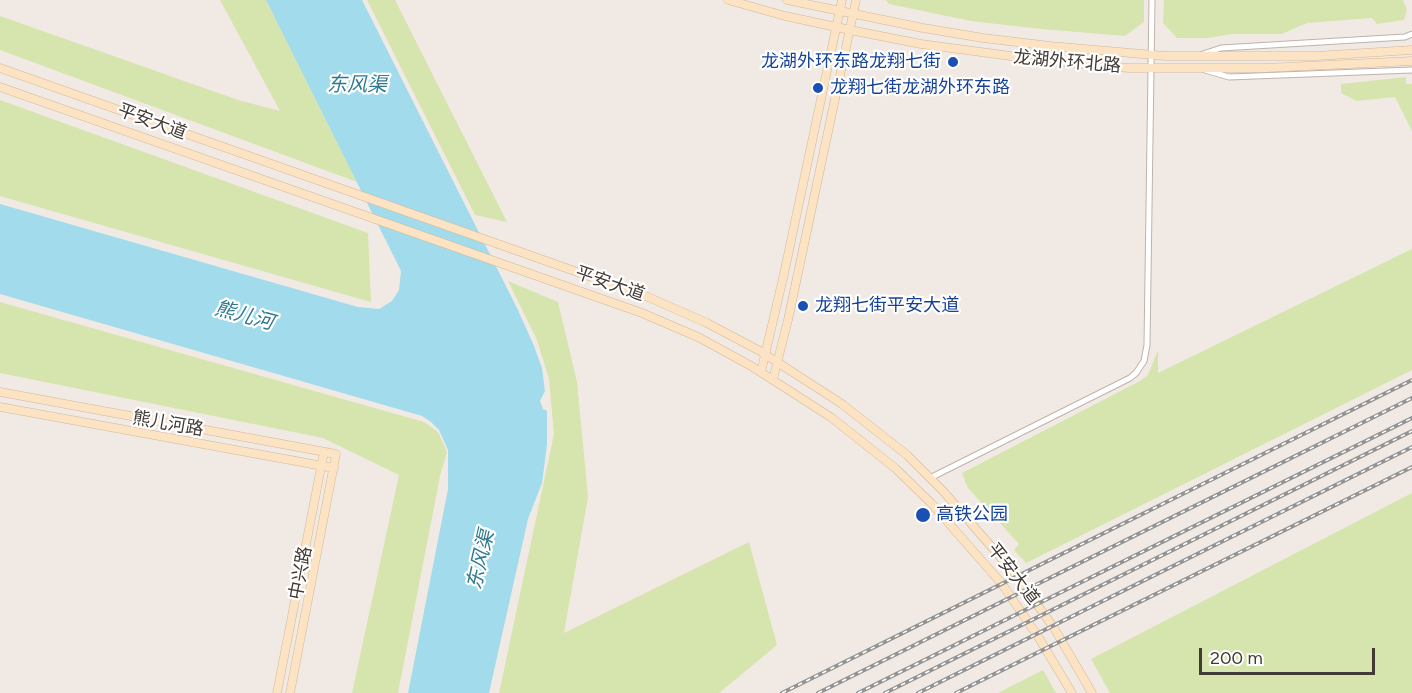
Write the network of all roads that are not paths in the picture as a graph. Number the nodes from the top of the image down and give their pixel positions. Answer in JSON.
{"nodes":[{"id":1,"x":728,"y":0,"type":"edge"},
{"id":2,"x":787,"y":0,"type":"edge"},
{"id":3,"x":842,"y":0,"type":"edge"},
{"id":4,"x":856,"y":0,"type":"edge"},
{"id":5,"x":1152,"y":0,"type":"edge"},
{"id":6,"x":839,"y":12,"type":"junction"},
{"id":7,"x":853,"y":15,"type":"junction"},
{"id":8,"x":836,"y":27,"type":"junction"},
{"id":9,"x":849,"y":30,"type":"junction"},
{"id":10,"x":1412,"y":34,"type":"edge"},
{"id":11,"x":1412,"y":50,"type":"edge"},
{"id":12,"x":1151,"y":55,"type":"junction"},
{"id":13,"x":1197,"y":56,"type":"junction"},
{"id":14,"x":1412,"y":61,"type":"edge"},
{"id":15,"x":1151,"y":67,"type":"junction"},
{"id":16,"x":1194,"y":67,"type":"junction"},
{"id":17,"x":0,"y":68,"type":"edge"},
{"id":18,"x":1412,"y":70,"type":"edge"},
{"id":19,"x":0,"y":87,"type":"edge"},
{"id":20,"x":766,"y":354,"type":"junction"},
{"id":21,"x":778,"y":362,"type":"junction"},
{"id":22,"x":761,"y":372,"type":"junction"},
{"id":23,"x":773,"y":379,"type":"junction"},
{"id":24,"x":0,"y":392,"type":"edge"},
{"id":25,"x":0,"y":407,"type":"edge"},
{"id":26,"x":324,"y":452,"type":"junction"},
{"id":27,"x":336,"y":454,"type":"joint"},
{"id":28,"x":321,"y":466,"type":"junction"},
{"id":29,"x":334,"y":468,"type":"junction"},
{"id":30,"x":930,"y":478,"type":"junction"},
{"id":31,"x":277,"y":693,"type":"edge"},
{"id":32,"x":290,"y":693,"type":"edge"},
{"id":33,"x":1072,"y":693,"type":"edge"},
{"id":34,"x":1092,"y":693,"type":"edge"}],
"edges":[{"from":1,"to":8,"type":"main road","name":"龙湖外环北路"},
{"from":2,"to":6,"type":"main road","name":"龙湖外环北路"},
{"from":3,"to":6,"type":"main road"},
{"from":4,"to":7,"type":"main road"},
{"from":5,"to":12,"type":"street"},
{"from":6,"to":7,"type":"main road","name":"龙湖外环北路"},
{"from":6,"to":8,"type":"main road"},
{"from":7,"to":9,"type":"main road"},
{"from":7,"to":12,"type":"main road","name":"龙湖外环北路"},
{"from":8,"to":9,"type":"main road","name":"龙湖外环北路"},
{"from":8,"to":20,"type":"main road"},
{"from":9,"to":15,"type":"main road","name":"龙湖外环北路"},
{"from":9,"to":21,"type":"main road"},
{"from":10,"to":13,"type":"street"},
{"from":11,"to":13,"type":"main road","name":"龙湖外环北路"},
{"from":12,"to":13,"type":"main road","name":"龙湖外环北路"},
{"from":12,"to":15,"type":"street"},
{"from":14,"to":16,"type":"main road","name":"龙湖外环北路"},
{"from":15,"to":16,"type":"main road","name":"龙湖外环北路"},
{"from":15,"to":30,"type":"street"},
{"from":16,"to":18,"type":"street"},
{"from":17,"to":20,"type":"main road","name":"平安大道"},
{"from":19,"to":22,"type":"main road","name":"平安大道"},
{"from":20,"to":21,"type":"main road","name":"平安大道"},
{"from":20,"to":22,"type":"main road"},
{"from":21,"to":23,"type":"main road"},
{"from":21,"to":30,"type":"main road","name":"平安大道"},
{"from":22,"to":23,"type":"main road","name":"平安大道"},
{"from":23,"to":33,"type":"main road","name":"平安大道"},
{"from":24,"to":26,"type":"main road","name":"熊儿河路"},
{"from":25,"to":28,"type":"main road","name":"熊儿河路"},
{"from":26,"to":27,"type":"main road","name":"熊儿河路"},
{"from":26,"to":28,"type":"main road","name":"中兴路"},
{"from":27,"to":29,"type":"main road","name":"中兴路"},
{"from":28,"to":29,"type":"main road","name":"熊儿河路"},
{"from":28,"to":31,"type":"main road","name":"中兴路"},
{"from":29,"to":32,"type":"main road","name":"中兴路"},
{"from":30,"to":34,"type":"main road","name":"平安大道"}]}
